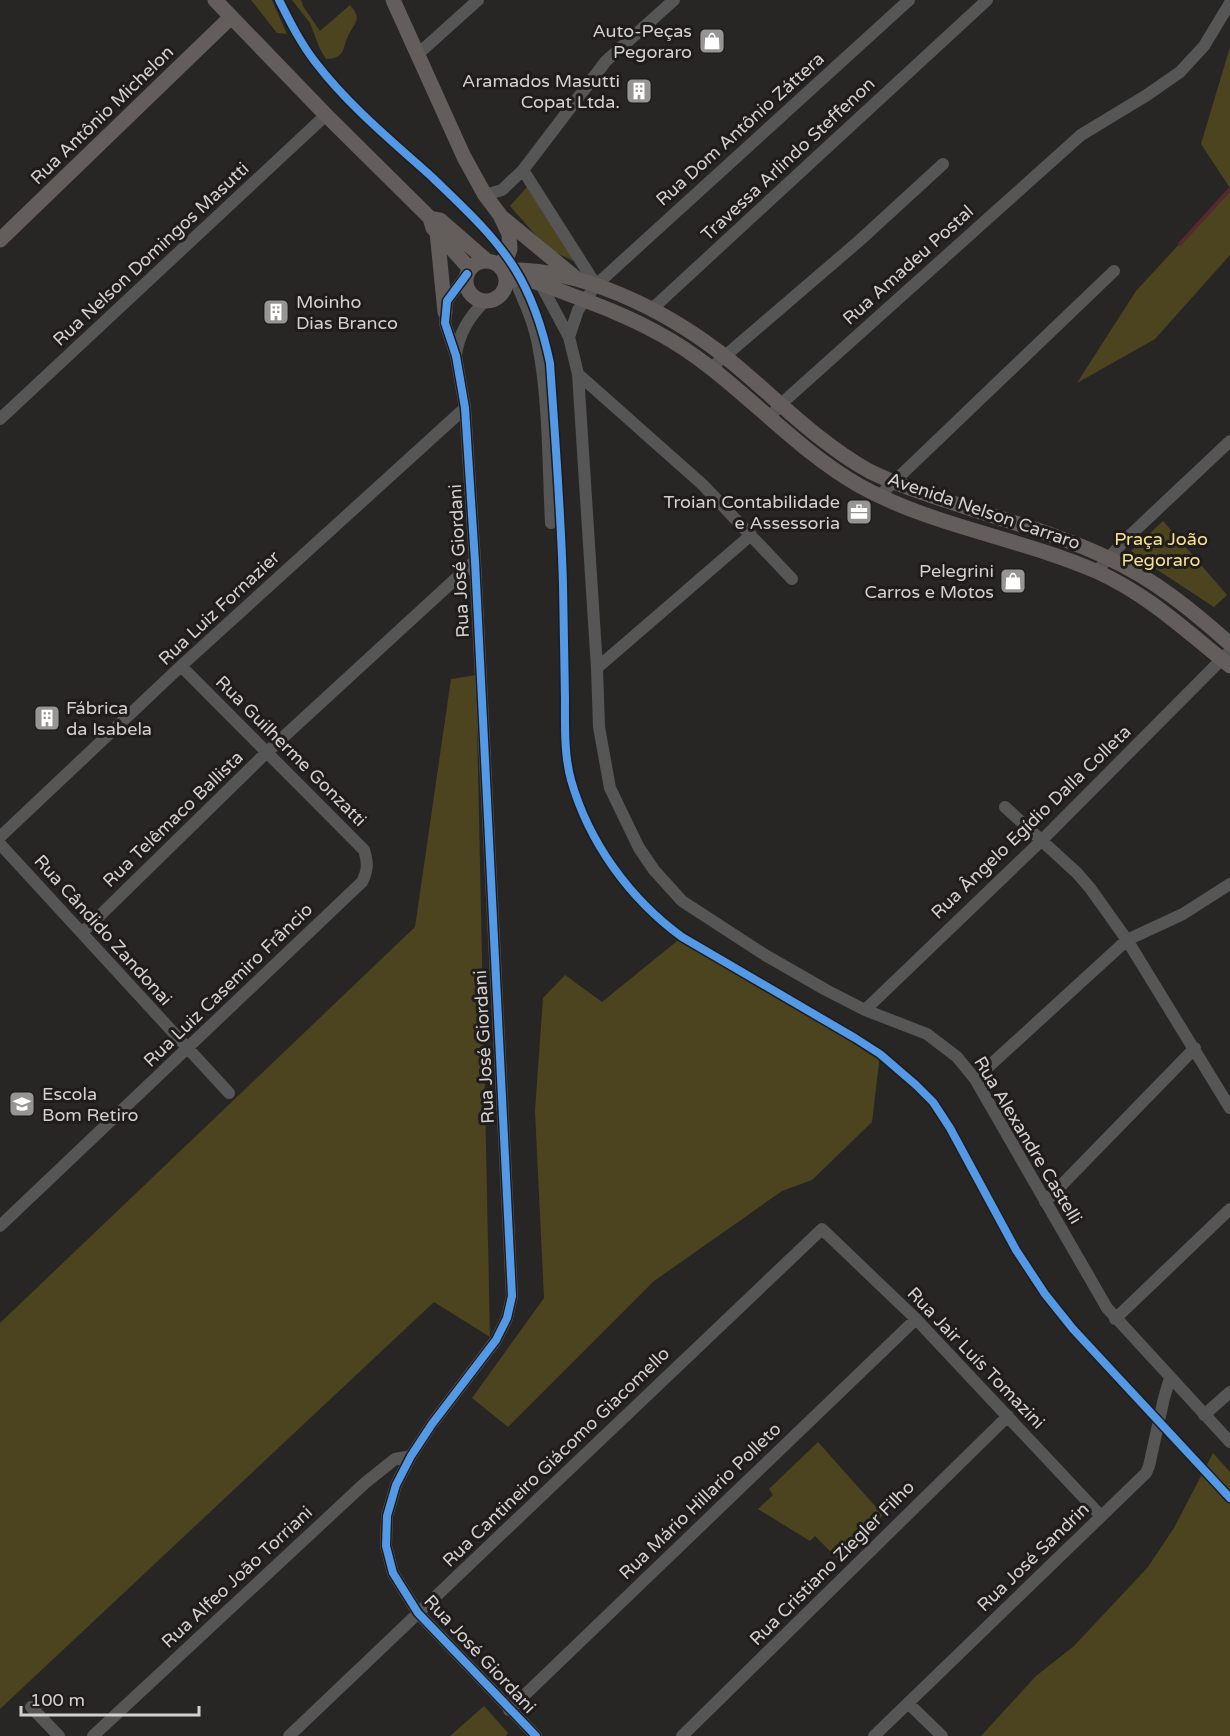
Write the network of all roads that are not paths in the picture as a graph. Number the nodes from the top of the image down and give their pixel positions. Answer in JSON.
{"nodes":[{"id":1,"x":214,"y":0,"type":"edge"},
{"id":2,"x":393,"y":0,"type":"edge"},
{"id":3,"x":478,"y":0,"type":"edge"},
{"id":4,"x":674,"y":0,"type":"edge"},
{"id":5,"x":909,"y":0,"type":"edge"},
{"id":6,"x":987,"y":0,"type":"edge"},
{"id":7,"x":1230,"y":3,"type":"edge"},
{"id":8,"x":231,"y":17,"type":"junction"},
{"id":9,"x":418,"y":54,"type":"junction"},
{"id":10,"x":326,"y":115,"type":"junction"},
{"id":11,"x":943,"y":164,"type":"dead end"},
{"id":12,"x":523,"y":170,"type":"junction"},
{"id":13,"x":485,"y":195,"type":"junction"},
{"id":14,"x":500,"y":215,"type":"junction"},
{"id":15,"x":430,"y":218,"type":"junction"},
{"id":16,"x":437,"y":232,"type":"junction"},
{"id":17,"x":0,"y":240,"type":"edge"},
{"id":18,"x":468,"y":271,"type":"junction"},
{"id":19,"x":1114,"y":271,"type":"dead end"},
{"id":20,"x":502,"y":272,"type":"junction"},
{"id":21,"x":537,"y":277,"type":"junction"},
{"id":22,"x":579,"y":281,"type":"junction"},
{"id":23,"x":596,"y":285,"type":"junction"},
{"id":24,"x":585,"y":300,"type":"junction"},
{"id":25,"x":485,"y":301,"type":"junction"},
{"id":26,"x":652,"y":309,"type":"junction"},
{"id":27,"x":445,"y":312,"type":"junction"},
{"id":28,"x":568,"y":337,"type":"junction"},
{"id":29,"x":456,"y":356,"type":"junction"},
{"id":30,"x":724,"y":356,"type":"junction"},
{"id":31,"x":711,"y":368,"type":"junction"},
{"id":32,"x":578,"y":374,"type":"junction"},
{"id":33,"x":781,"y":404,"type":"junction"},
{"id":34,"x":465,"y":408,"type":"junction"},
{"id":35,"x":769,"y":418,"type":"junction"},
{"id":36,"x":0,"y":419,"type":"edge"},
{"id":37,"x":1230,"y":441,"type":"edge"},
{"id":38,"x":894,"y":482,"type":"junction"},
{"id":39,"x":879,"y":496,"type":"junction"},
{"id":40,"x":1002,"y":519,"type":"junction"},
{"id":41,"x":551,"y":523,"type":"dead end"},
{"id":42,"x":751,"y":535,"type":"junction"},
{"id":43,"x":997,"y":537,"type":"junction"},
{"id":44,"x":1108,"y":557,"type":"junction"},
{"id":45,"x":475,"y":561,"type":"junction"},
{"id":46,"x":1096,"y":572,"type":"junction"},
{"id":47,"x":792,"y":579,"type":"dead end"},
{"id":48,"x":1167,"y":592,"type":"junction"},
{"id":49,"x":1159,"y":607,"type":"junction"},
{"id":50,"x":1230,"y":644,"type":"edge"},
{"id":51,"x":1227,"y":659,"type":"edge"},
{"id":52,"x":181,"y":666,"type":"junction"},
{"id":53,"x":597,"y":668,"type":"junction"},
{"id":54,"x":266,"y":753,"type":"junction"},
{"id":55,"x":1005,"y":807,"type":"dead end"},
{"id":56,"x":0,"y":837,"type":"edge"},
{"id":57,"x":1041,"y":841,"type":"junction"},
{"id":58,"x":0,"y":844,"type":"edge"},
{"id":59,"x":368,"y":864,"type":"joint"},
{"id":60,"x":1230,"y":884,"type":"edge"},
{"id":61,"x":82,"y":933,"type":"junction"},
{"id":62,"x":1127,"y":940,"type":"junction"},
{"id":63,"x":865,"y":1010,"type":"junction"},
{"id":64,"x":187,"y":1048,"type":"junction"},
{"id":65,"x":1195,"y":1048,"type":"junction"},
{"id":66,"x":975,"y":1079,"type":"junction"},
{"id":67,"x":229,"y":1093,"type":"dead end"},
{"id":68,"x":1230,"y":1108,"type":"edge"},
{"id":69,"x":1045,"y":1202,"type":"junction"},
{"id":70,"x":1230,"y":1209,"type":"edge"},
{"id":71,"x":0,"y":1226,"type":"edge"},
{"id":72,"x":822,"y":1229,"type":"joint"},
{"id":73,"x":916,"y":1319,"type":"junction"},
{"id":74,"x":1115,"y":1319,"type":"junction"},
{"id":75,"x":1170,"y":1378,"type":"junction"},
{"id":76,"x":1230,"y":1392,"type":"edge"},
{"id":77,"x":1204,"y":1415,"type":"junction"},
{"id":78,"x":1008,"y":1416,"type":"junction"},
{"id":79,"x":1230,"y":1442,"type":"edge"},
{"id":80,"x":411,"y":1456,"type":"junction"},
{"id":81,"x":1101,"y":1516,"type":"junction"},
{"id":82,"x":418,"y":1613,"type":"junction"},
{"id":83,"x":908,"y":1703,"type":"junction"},
{"id":84,"x":31,"y":1707,"type":"dead end"},
{"id":85,"x":509,"y":1710,"type":"junction"},
{"id":86,"x":59,"y":1736,"type":"edge"},
{"id":87,"x":93,"y":1736,"type":"edge"},
{"id":88,"x":289,"y":1736,"type":"edge"},
{"id":89,"x":536,"y":1736,"type":"edge"},
{"id":90,"x":682,"y":1736,"type":"edge"},
{"id":91,"x":874,"y":1736,"type":"edge"},
{"id":92,"x":942,"y":1736,"type":"edge"}],
"edges":[{"from":1,"to":8,"type":"main road"},
{"from":2,"to":9,"type":"main road"},
{"from":3,"to":9,"type":"street"},
{"from":4,"to":12,"type":"street"},
{"from":5,"to":23,"type":"street","name":"Rua Dom Antônio Záttera"},
{"from":6,"to":26,"type":"street","name":"Travessa Arlindo Steffenon"},
{"from":7,"to":33,"type":"street","name":"Rua Amadeu Postal"},
{"from":8,"to":10,"type":"main road"},
{"from":8,"to":17,"type":"main road","name":"Rua Antônio Michelon"},
{"from":9,"to":13,"type":"main road"},
{"from":10,"to":15,"type":"main road"},
{"from":10,"to":36,"type":"street","name":"Rua Nelson Domingos Masutti"},
{"from":11,"to":30,"type":"street"},
{"from":12,"to":13,"type":"street"},
{"from":12,"to":23,"type":"street"},
{"from":13,"to":14,"type":"main road"},
{"from":14,"to":20,"type":"main road"},
{"from":14,"to":22,"type":"main road"},
{"from":15,"to":16,"type":"main road"},
{"from":15,"to":20,"type":"main road"},
{"from":16,"to":18,"type":"main road"},
{"from":16,"to":27,"type":"main road"},
{"from":18,"to":20,"type":"main road"},
{"from":18,"to":25,"type":"main road"},
{"from":18,"to":27,"type":"street"},
{"from":19,"to":38,"type":"street"},
{"from":20,"to":21,"type":"main road","name":"Avenida Nelson Carraro"},
{"from":20,"to":25,"type":"main road"},
{"from":20,"to":41,"type":"street"},
{"from":21,"to":22,"type":"main road","name":"Avenida Nelson Carraro"},
{"from":21,"to":24,"type":"main road","name":"Avenida Nelson Carraro"},
{"from":21,"to":28,"type":"street","name":"Rua Alexandre Castelli"},
{"from":22,"to":23,"type":"main road","name":"Avenida Nelson Carraro"},
{"from":23,"to":24,"type":"street","name":"Rua Dom Antônio Záttera"},
{"from":23,"to":26,"type":"main road","name":"Avenida Nelson Carraro"},
{"from":24,"to":28,"type":"street"},
{"from":24,"to":31,"type":"main road","name":"Avenida Nelson Carraro"},
{"from":25,"to":29,"type":"street","name":"Rua José Giordani"},
{"from":26,"to":30,"type":"main road","name":"Avenida Nelson Carraro"},
{"from":27,"to":29,"type":"street","name":"Rua José Giordani"},
{"from":28,"to":32,"type":"street","name":"Rua Alexandre Castelli"},
{"from":29,"to":34,"type":"street","name":"Rua José Giordani"},
{"from":30,"to":31,"type":"street"},
{"from":30,"to":33,"type":"main road","name":"Avenida Nelson Carraro"},
{"from":31,"to":35,"type":"main road","name":"Avenida Nelson Carraro"},
{"from":32,"to":42,"type":"street"},
{"from":32,"to":53,"type":"street","name":"Rua Alexandre Castelli"},
{"from":33,"to":35,"type":"street","name":"Rua Amadeu Postal"},
{"from":33,"to":38,"type":"main road","name":"Avenida Nelson Carraro"},
{"from":34,"to":45,"type":"street","name":"Rua José Giordani"},
{"from":34,"to":52,"type":"street","name":"Rua Luiz Fornazier"},
{"from":35,"to":39,"type":"main road","name":"Avenida Nelson Carraro"},
{"from":37,"to":44,"type":"street"},
{"from":38,"to":39,"type":"street"},
{"from":38,"to":40,"type":"main road","name":"Avenida Nelson Carraro"},
{"from":39,"to":43,"type":"main road","name":"Avenida Nelson Carraro"},
{"from":40,"to":43,"type":"main road"},
{"from":40,"to":44,"type":"main road","name":"Avenida Nelson Carraro"},
{"from":42,"to":47,"type":"street"},
{"from":42,"to":53,"type":"street"},
{"from":43,"to":46,"type":"main road","name":"Avenida Nelson Carraro"},
{"from":44,"to":46,"type":"street"},
{"from":44,"to":48,"type":"main road","name":"Avenida Nelson Carraro"},
{"from":45,"to":54,"type":"street","name":"Rua Telêmaco Ballista"},
{"from":45,"to":80,"type":"street","name":"Rua José Giordani"},
{"from":46,"to":49,"type":"main road","name":"Avenida Nelson Carraro"},
{"from":48,"to":49,"type":"main road"},
{"from":48,"to":50,"type":"main road","name":"Avenida Nelson Carraro"},
{"from":49,"to":51,"type":"main road","name":"Avenida Nelson Carraro"},
{"from":51,"to":57,"type":"street","name":"Rua Ângelo Egídio Dalla Colleta"},
{"from":52,"to":54,"type":"street","name":"Rua Guilherme Gonzatti"},
{"from":52,"to":56,"type":"street","name":"Rua Luiz Fornazier"},
{"from":53,"to":63,"type":"street","name":"Rua Alexandre Castelli"},
{"from":54,"to":59,"type":"street","name":"Rua Guilherme Gonzatti"},
{"from":54,"to":61,"type":"street","name":"Rua Telêmaco Ballista"},
{"from":55,"to":57,"type":"street"},
{"from":57,"to":62,"type":"street"},
{"from":57,"to":63,"type":"street","name":"Rua Ângelo Egídio Dalla Colleta"},
{"from":58,"to":61,"type":"street","name":"Rua Cândido Zandonai"},
{"from":59,"to":64,"type":"street","name":"Rua Luiz Casemiro Frâncio"},
{"from":60,"to":62,"type":"street"},
{"from":61,"to":64,"type":"street","name":"Rua Cândido Zandonai"},
{"from":62,"to":65,"type":"street"},
{"from":62,"to":66,"type":"street"},
{"from":63,"to":66,"type":"street","name":"Rua Alexandre Castelli"},
{"from":64,"to":67,"type":"street","name":"Rua Cândido Zandonai"},
{"from":64,"to":71,"type":"street","name":"Rua Luiz Casemiro Frâncio"},
{"from":65,"to":68,"type":"street"},
{"from":65,"to":69,"type":"street"},
{"from":66,"to":69,"type":"street","name":"Rua Alexandre Castelli"},
{"from":69,"to":74,"type":"street","name":"Rua Alexandre Castelli"},
{"from":70,"to":74,"type":"street"},
{"from":72,"to":73,"type":"street","name":"Rua Jair Luís Tomazini"},
{"from":72,"to":82,"type":"street","name":"Rua Cantineiro Giácomo Giacomello"},
{"from":73,"to":78,"type":"street","name":"Rua Jair Luís Tomazini"},
{"from":73,"to":85,"type":"street","name":"Rua Mário Hillario Polleto"},
{"from":74,"to":75,"type":"street","name":"Rua Alexandre Castelli"},
{"from":75,"to":77,"type":"street","name":"Rua Alexandre Castelli"},
{"from":75,"to":81,"type":"street","name":"Rua José Sandrin"},
{"from":76,"to":77,"type":"street"},
{"from":77,"to":79,"type":"street","name":"Rua Alexandre Castelli"},
{"from":78,"to":81,"type":"street","name":"Rua Jair Luís Tomazini"},
{"from":78,"to":90,"type":"street","name":"Rua Cristiano Ziegler Filho"},
{"from":80,"to":82,"type":"street","name":"Rua José Giordani"},
{"from":80,"to":87,"type":"street","name":"Rua Alfeo João Torriani"},
{"from":81,"to":83,"type":"street","name":"Rua José Sandrin"},
{"from":82,"to":85,"type":"street","name":"Rua José Giordani"},
{"from":82,"to":88,"type":"street","name":"Rua Cantineiro Giácomo Giacomello"},
{"from":83,"to":91,"type":"street","name":"Rua José Sandrin"},
{"from":83,"to":92,"type":"street"},
{"from":84,"to":86,"type":"street"},
{"from":85,"to":89,"type":"street","name":"Rua José Giordani"}]}
